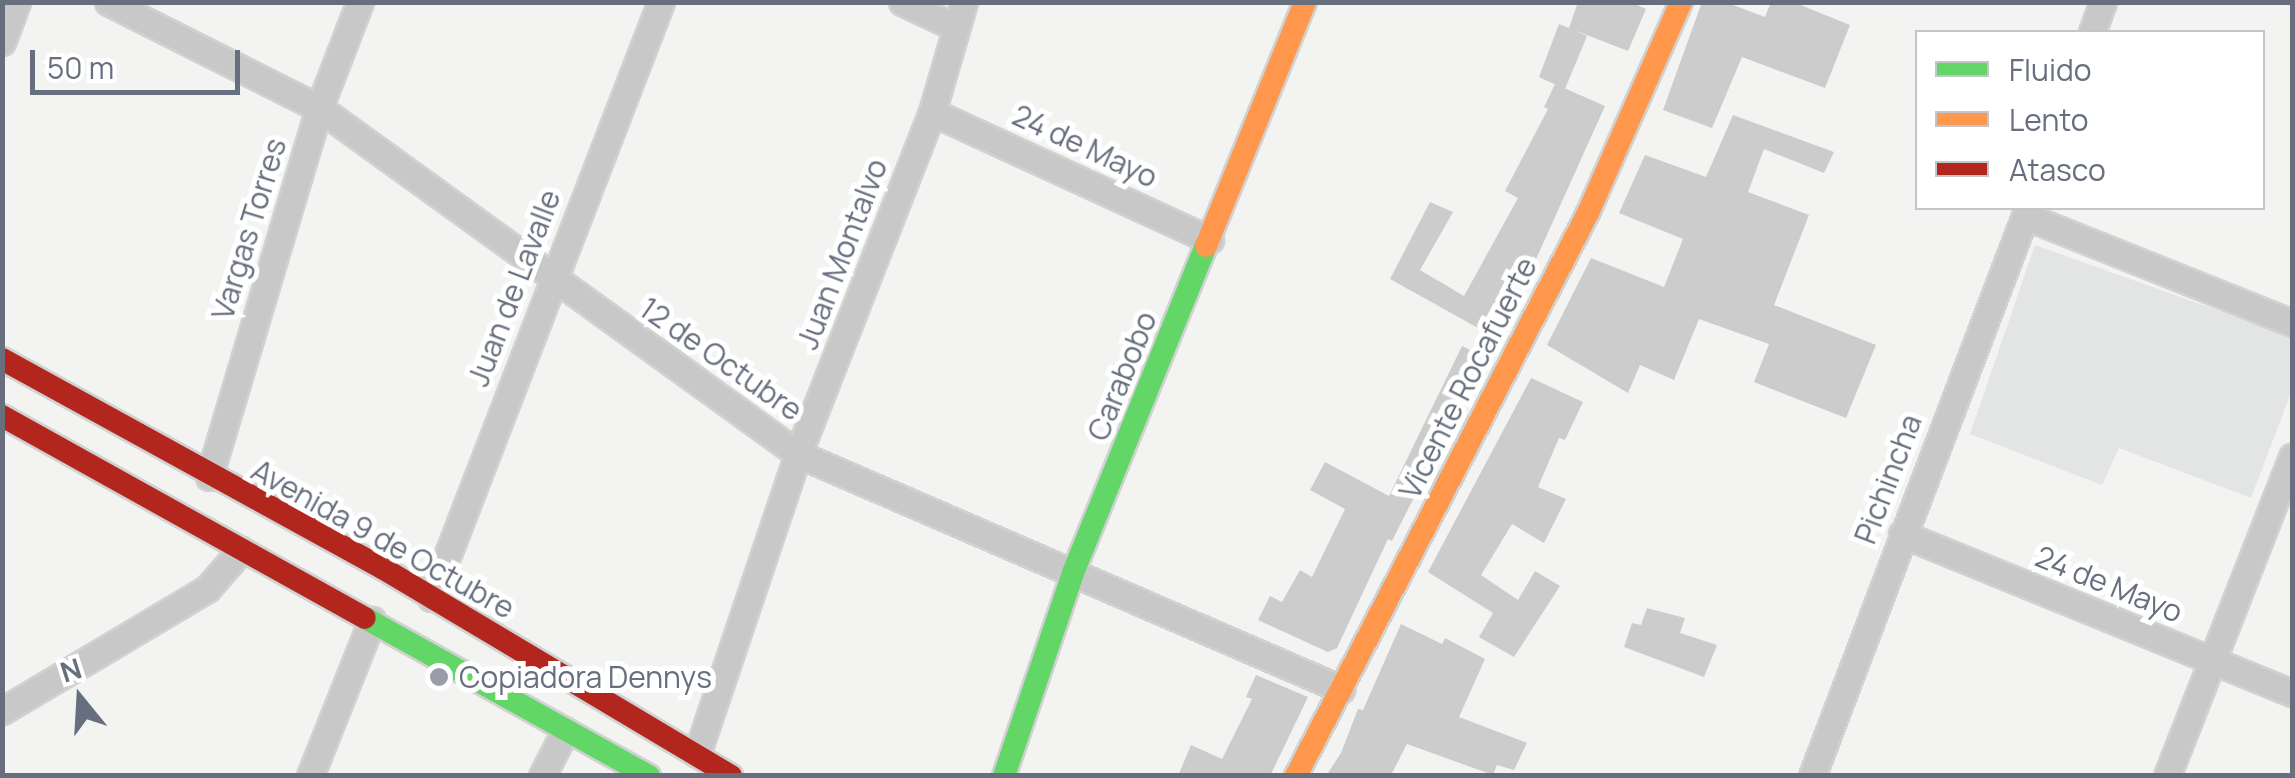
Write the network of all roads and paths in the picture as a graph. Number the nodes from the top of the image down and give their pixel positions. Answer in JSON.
{"nodes":[{"id":1,"x":17,"y":2,"type":"edge"},
{"id":2,"x":108,"y":2,"type":"edge"},
{"id":3,"x":360,"y":2,"type":"edge"},
{"id":4,"x":660,"y":2,"type":"edge"},
{"id":5,"x":902,"y":2,"type":"edge"},
{"id":6,"x":964,"y":2,"type":"edge"},
{"id":7,"x":1305,"y":2,"type":"edge"},
{"id":8,"x":1681,"y":2,"type":"edge"},
{"id":9,"x":2103,"y":2,"type":"edge"},
{"id":10,"x":955,"y":27,"type":"junction"},
{"id":11,"x":2093,"y":30,"type":"edge"},
{"id":12,"x":2,"y":42,"type":"edge"},
{"id":13,"x":319,"y":108,"type":"junction"},
{"id":14,"x":932,"y":112,"type":"junction"},
{"id":15,"x":2026,"y":212,"type":"edge"},
{"id":16,"x":1210,"y":240,"type":"junction"},
{"id":17,"x":552,"y":279,"type":"junction"},
{"id":18,"x":2292,"y":323,"type":"edge"},
{"id":19,"x":2,"y":359,"type":"edge"},
{"id":20,"x":2,"y":416,"type":"edge"},
{"id":21,"x":798,"y":454,"type":"junction"},
{"id":22,"x":2292,"y":457,"type":"edge"},
{"id":23,"x":210,"y":477,"type":"junction"},
{"id":24,"x":1902,"y":534,"type":"junction"},
{"id":25,"x":240,"y":550,"type":"junction"},
{"id":26,"x":1073,"y":573,"type":"junction"},
{"id":27,"x":431,"y":598,"type":"junction"},
{"id":28,"x":372,"y":620,"type":"junction"},
{"id":29,"x":2212,"y":660,"type":"junction"},
{"id":30,"x":1341,"y":689,"type":"junction"},
{"id":31,"x":2292,"y":693,"type":"edge"},
{"id":32,"x":2,"y":710,"type":"edge"},
{"id":33,"x":566,"y":730,"type":"junction"},
{"id":34,"x":696,"y":754,"type":"junction"},
{"id":35,"x":1004,"y":775,"type":"edge"},
{"id":36,"x":310,"y":776,"type":"edge"},
{"id":37,"x":542,"y":776,"type":"edge"},
{"id":38,"x":649,"y":776,"type":"edge"},
{"id":39,"x":731,"y":776,"type":"edge"},
{"id":40,"x":1296,"y":776,"type":"edge"},
{"id":41,"x":1812,"y":776,"type":"edge"},
{"id":42,"x":2167,"y":776,"type":"edge"}],
"edges":[{"from":1,"to":12,"type":"street"},
{"from":2,"to":13,"type":"street","name":"12 de Octubre"},
{"from":3,"to":13,"type":"street","name":"Vargas Torres"},
{"from":4,"to":17,"type":"street","name":"Juan de Lavalle"},
{"from":5,"to":10,"type":"street"},
{"from":6,"to":10,"type":"street","name":"Juan Montalvo"},
{"from":7,"to":16,"type":"main road","name":"Carabobo"},
{"from":8,"to":30,"type":"main road","name":"Vicente Rocafuerte"},
{"from":9,"to":11,"type":"street"},
{"from":10,"to":14,"type":"street","name":"Juan Montalvo"},
{"from":13,"to":17,"type":"street","name":"12 de Octubre"},
{"from":13,"to":23,"type":"street","name":"Vargas Torres"},
{"from":14,"to":16,"type":"street","name":"24 de Mayo"},
{"from":14,"to":21,"type":"street","name":"Juan Montalvo"},
{"from":15,"to":18,"type":"street"},
{"from":15,"to":24,"type":"street","name":"Pichincha"},
{"from":16,"to":26,"type":"main road","name":"Carabobo"},
{"from":17,"to":21,"type":"street","name":"12 de Octubre"},
{"from":17,"to":27,"type":"street","name":"Juan de Lavalle"},
{"from":19,"to":23,"type":"main road","name":"Avenida 9 de Octubre"},
{"from":20,"to":25,"type":"main road"},
{"from":21,"to":26,"type":"street","name":"12 de Octubre"},
{"from":21,"to":34,"type":"street","name":"Juan Montalvo"},
{"from":22,"to":29,"type":"street"},
{"from":23,"to":27,"type":"main road","name":"Avenida 9 de Octubre"},
{"from":24,"to":29,"type":"street","name":"24 de Mayo"},
{"from":24,"to":41,"type":"street","name":"Pichincha"},
{"from":25,"to":28,"type":"main road"},
{"from":25,"to":32,"type":"street"},
{"from":26,"to":30,"type":"street","name":"12 de Octubre"},
{"from":26,"to":35,"type":"main road","name":"Carabobo"},
{"from":27,"to":34,"type":"main road","name":"Avenida 9 de Octubre"},
{"from":28,"to":33,"type":"main road"},
{"from":28,"to":36,"type":"street"},
{"from":29,"to":31,"type":"street","name":"24 de Mayo"},
{"from":29,"to":42,"type":"street"},
{"from":30,"to":40,"type":"main road","name":"Vicente Rocafuerte"},
{"from":33,"to":37,"type":"street"},
{"from":33,"to":38,"type":"main road"},
{"from":34,"to":39,"type":"main road","name":"Avenida 9 de Octubre"}]}
